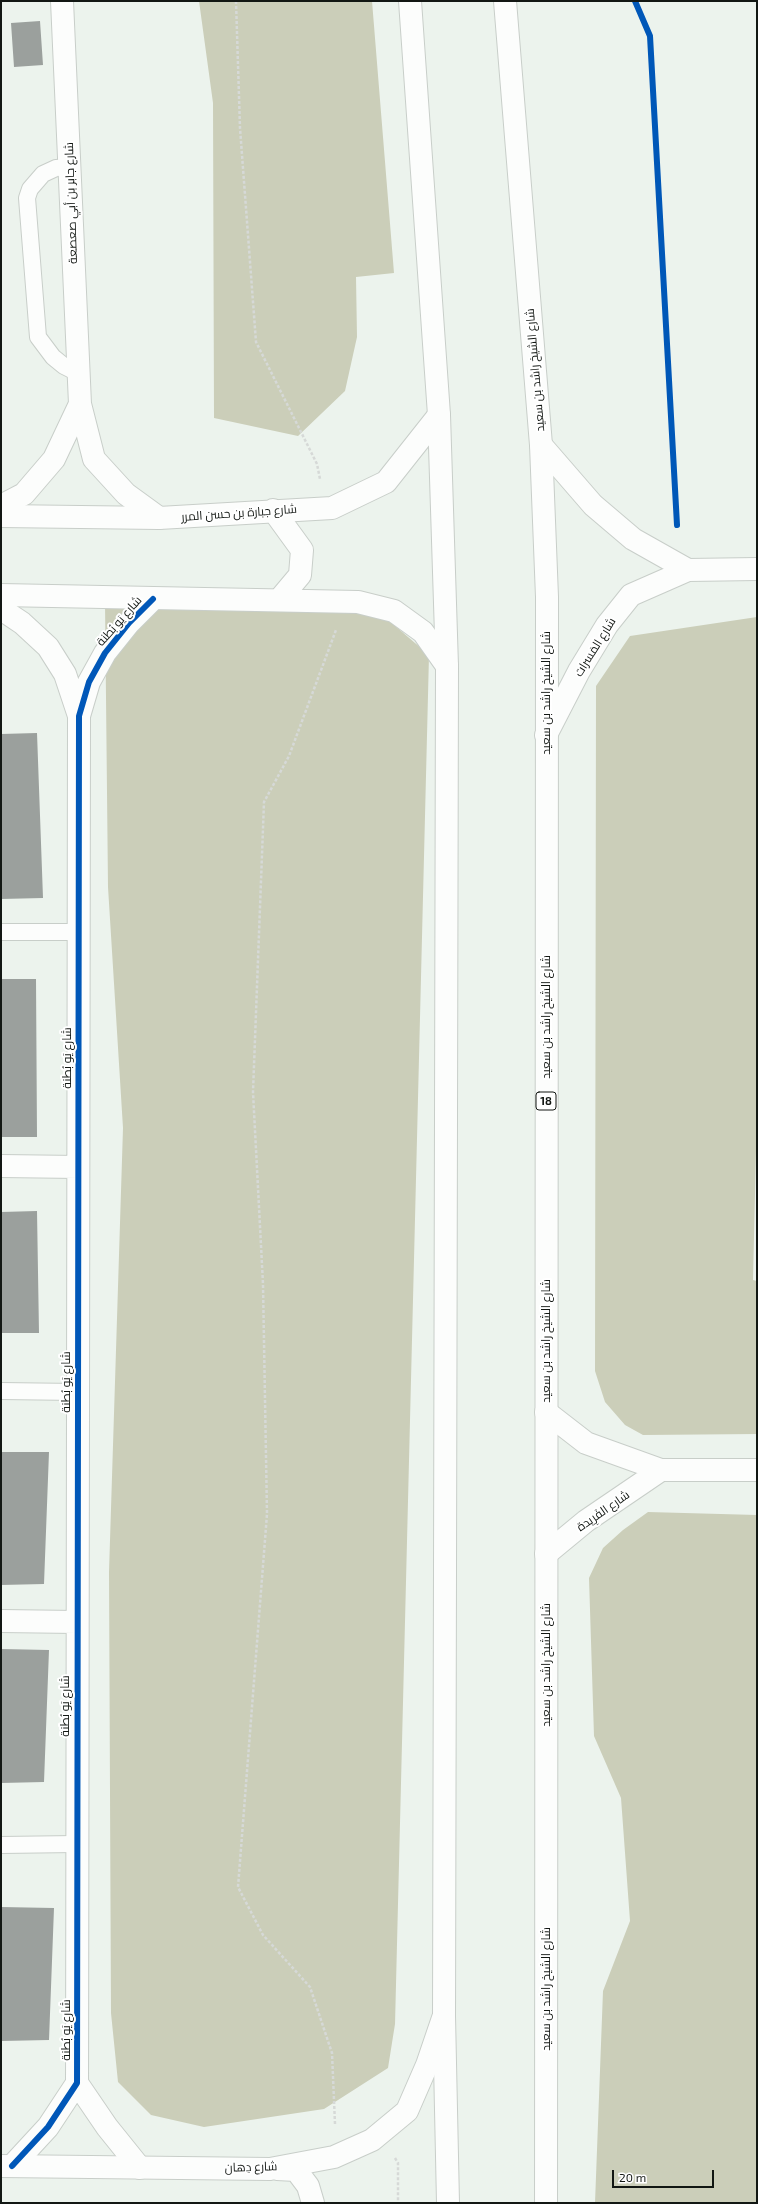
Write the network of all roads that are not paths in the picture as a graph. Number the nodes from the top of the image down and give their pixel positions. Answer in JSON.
{"nodes":[{"id":1,"x":62,"y":1,"type":"edge"},
{"id":2,"x":410,"y":1,"type":"edge"},
{"id":3,"x":505,"y":1,"type":"edge"},
{"id":4,"x":70,"y":167,"type":"junction"},
{"id":5,"x":78,"y":373,"type":"junction"},
{"id":6,"x":80,"y":404,"type":"junction"},
{"id":7,"x":439,"y":415,"type":"junction"},
{"id":8,"x":541,"y":445,"type":"junction"},
{"id":9,"x":1,"y":506,"type":"edge"},
{"id":10,"x":273,"y":510,"type":"junction"},
{"id":11,"x":1,"y":516,"type":"edge"},
{"id":12,"x":159,"y":518,"type":"junction"},
{"id":13,"x":688,"y":570,"type":"junction"},
{"id":14,"x":757,"y":570,"type":"edge"},
{"id":15,"x":1,"y":595,"type":"edge"},
{"id":16,"x":153,"y":599,"type":"junction"},
{"id":17,"x":279,"y":600,"type":"junction"},
{"id":18,"x":1,"y":609,"type":"edge"},
{"id":19,"x":447,"y":666,"type":"junction"},
{"id":20,"x":79,"y":716,"type":"junction"},
{"id":21,"x":546,"y":735,"type":"junction"},
{"id":22,"x":1,"y":932,"type":"edge"},
{"id":23,"x":78,"y":932,"type":"junction"},
{"id":24,"x":1,"y":1166,"type":"edge"},
{"id":25,"x":78,"y":1167,"type":"junction"},
{"id":26,"x":1,"y":1391,"type":"edge"},
{"id":27,"x":77,"y":1392,"type":"junction"},
{"id":28,"x":546,"y":1412,"type":"junction"},
{"id":29,"x":662,"y":1470,"type":"junction"},
{"id":30,"x":757,"y":1470,"type":"edge"},
{"id":31,"x":546,"y":1554,"type":"junction"},
{"id":32,"x":1,"y":1621,"type":"edge"},
{"id":33,"x":76,"y":1622,"type":"junction"},
{"id":34,"x":1,"y":1844,"type":"edge"},
{"id":35,"x":76,"y":1844,"type":"junction"},
{"id":36,"x":444,"y":2016,"type":"junction"},
{"id":37,"x":77,"y":2083,"type":"junction"},
{"id":38,"x":7,"y":2166,"type":"edge"},
{"id":39,"x":140,"y":2168,"type":"junction"},
{"id":40,"x":270,"y":2168,"type":"junction"},
{"id":41,"x":312,"y":2203,"type":"edge"},
{"id":42,"x":448,"y":2203,"type":"edge"},
{"id":43,"x":546,"y":2203,"type":"edge"}],
"edges":[{"from":1,"to":4,"type":"street","name":"شارع جابر بن أبي صعصعة"},
{"from":2,"to":7,"type":"street"},
{"from":3,"to":8,"type":"street","name":"شارع الشيخ راشد بن سعيد","number":"18"},
{"from":4,"to":5,"type":"street","name":"شارع جابر بن أبي صعصعة"},
{"from":4,"to":5,"type":"lane"},
{"from":5,"to":6,"type":"street","name":"شارع جابر بن أبي صعصعة"},
{"from":6,"to":9,"type":"street","name":"شارع جابر بن أبي صعصعة"},
{"from":6,"to":12,"type":"street","name":"شارع جابر بن أبي صعصعة"},
{"from":7,"to":10,"type":"street","name":"شارع جبارة بن حسن المرر"},
{"from":7,"to":19,"type":"street"},
{"from":8,"to":13,"type":"street","name":"شارع المَسرات"},
{"from":8,"to":21,"type":"street","name":"شارع الشيخ راشد بن سعيد","number":"18"},
{"from":10,"to":12,"type":"street","name":"شارع جبارة بن حسن المرر"},
{"from":10,"to":17,"type":"street"},
{"from":11,"to":12,"type":"street","name":"شارع جبارة بن حسن المرر"},
{"from":13,"to":14,"type":"street","name":"شارع المَسرات"},
{"from":13,"to":21,"type":"street","name":"شارع المَسرات"},
{"from":15,"to":16,"type":"street"},
{"from":16,"to":17,"type":"street"},
{"from":16,"to":20,"type":"street","name":"شارع يَو بُطنة"},
{"from":17,"to":19,"type":"street"},
{"from":18,"to":20,"type":"street","name":"شارع يَو بُطنة"},
{"from":19,"to":36,"type":"street"},
{"from":20,"to":23,"type":"street","name":"شارع يَو بُطنة"},
{"from":21,"to":28,"type":"street","name":"شارع الشيخ راشد بن سعيد","number":"18"},
{"from":22,"to":23,"type":"lane"},
{"from":23,"to":25,"type":"street","name":"شارع يَو بُطنة"},
{"from":24,"to":25,"type":"street"},
{"from":25,"to":27,"type":"street","name":"شارع يَو بُطنة"},
{"from":26,"to":27,"type":"lane","name":"شارع يَو بُطنة"},
{"from":27,"to":33,"type":"street","name":"شارع يَو بُطنة"},
{"from":28,"to":29,"type":"street"},
{"from":28,"to":31,"type":"street","name":"شارع الشيخ راشد بن سعيد","number":"18"},
{"from":29,"to":30,"type":"street"},
{"from":29,"to":31,"type":"street","name":"شارع الفَرِيدة"},
{"from":31,"to":43,"type":"street","name":"شارع الشيخ راشد بن سعيد","number":"18"},
{"from":32,"to":33,"type":"street"},
{"from":33,"to":35,"type":"street","name":"شارع يَو بُطنة"},
{"from":34,"to":35,"type":"lane"},
{"from":35,"to":37,"type":"street","name":"شارع يَو بُطنة"},
{"from":36,"to":40,"type":"street","name":"شارع دِهان"},
{"from":36,"to":42,"type":"street"},
{"from":37,"to":38,"type":"street"},
{"from":37,"to":39,"type":"street"},
{"from":38,"to":39,"type":"street","name":"شارع دِهان"},
{"from":39,"to":40,"type":"street","name":"شارع دِهان"},
{"from":40,"to":41,"type":"street"}]}
